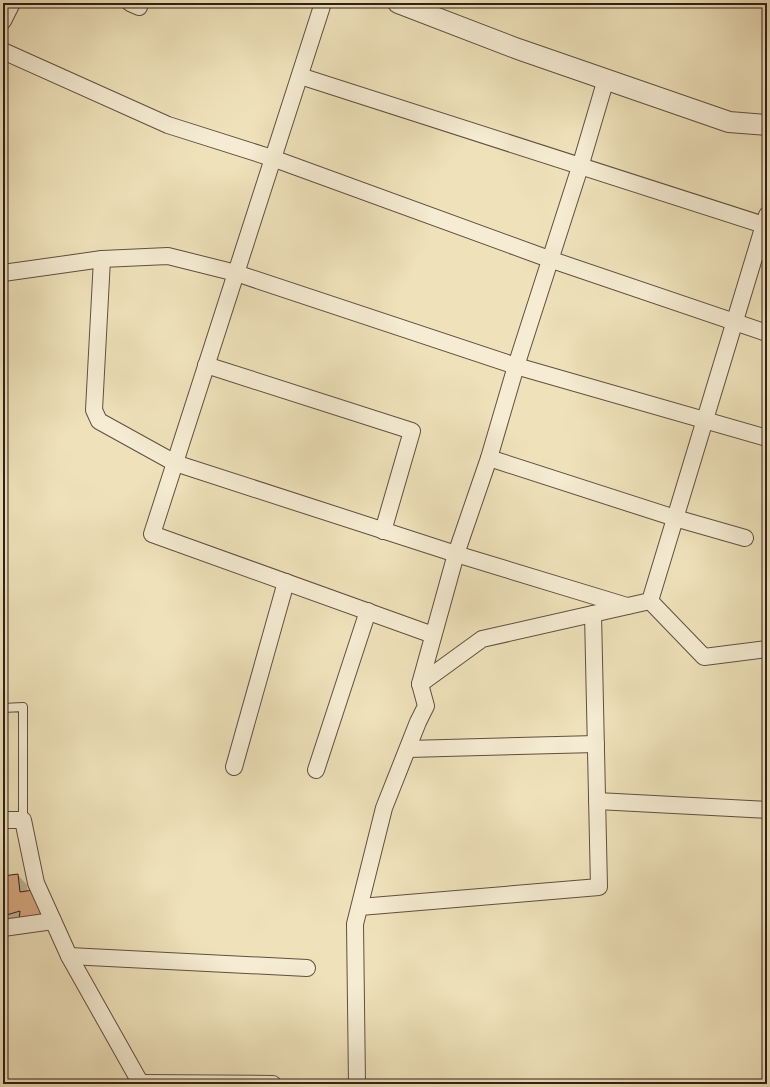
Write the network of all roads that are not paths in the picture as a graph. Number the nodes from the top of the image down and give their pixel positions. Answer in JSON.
{"nodes":[{"id":1,"x":12,"y":3,"type":"edge"},
{"id":2,"x":323,"y":3,"type":"edge"},
{"id":3,"x":398,"y":3,"type":"edge"},
{"id":4,"x":3,"y":21,"type":"edge"},
{"id":5,"x":3,"y":51,"type":"edge"},
{"id":6,"x":300,"y":76,"type":"junction"},
{"id":7,"x":606,"y":79,"type":"junction"},
{"id":8,"x":767,"y":125,"type":"edge"},
{"id":9,"x":272,"y":158,"type":"junction"},
{"id":10,"x":580,"y":167,"type":"junction"},
{"id":11,"x":766,"y":222,"type":"edge"},
{"id":12,"x":102,"y":259,"type":"junction"},
{"id":13,"x":550,"y":259,"type":"junction"},
{"id":14,"x":3,"y":273,"type":"edge"},
{"id":15,"x":236,"y":273,"type":"junction"},
{"id":16,"x":734,"y":322,"type":"junction"},
{"id":17,"x":767,"y":333,"type":"edge"},
{"id":18,"x":206,"y":365,"type":"junction"},
{"id":19,"x":516,"y":366,"type":"junction"},
{"id":20,"x":705,"y":419,"type":"junction"},
{"id":21,"x":767,"y":438,"type":"edge"},
{"id":22,"x":489,"y":458,"type":"junction"},
{"id":23,"x":175,"y":463,"type":"junction"},
{"id":24,"x":675,"y":518,"type":"junction"},
{"id":25,"x":383,"y":531,"type":"junction"},
{"id":26,"x":745,"y":538,"type":"dead end"},
{"id":27,"x":456,"y":554,"type":"junction"},
{"id":28,"x":286,"y":582,"type":"junction"},
{"id":29,"x":650,"y":601,"type":"junction"},
{"id":30,"x":627,"y":606,"type":"junction"},
{"id":31,"x":368,"y":612,"type":"junction"},
{"id":32,"x":593,"y":614,"type":"junction"},
{"id":33,"x":433,"y":635,"type":"junction"},
{"id":34,"x":767,"y":649,"type":"edge"},
{"id":35,"x":420,"y":684,"type":"junction"},
{"id":36,"x":3,"y":708,"type":"edge"},
{"id":37,"x":596,"y":744,"type":"junction"},
{"id":38,"x":408,"y":749,"type":"junction"},
{"id":39,"x":234,"y":767,"type":"dead end"},
{"id":40,"x":316,"y":770,"type":"dead end"},
{"id":41,"x":597,"y":801,"type":"junction"},
{"id":42,"x":767,"y":810,"type":"edge"},
{"id":43,"x":3,"y":820,"type":"edge"},
{"id":44,"x":23,"y":820,"type":"junction"},
{"id":45,"x":360,"y":907,"type":"junction"},
{"id":46,"x":53,"y":921,"type":"junction"},
{"id":47,"x":3,"y":928,"type":"edge"},
{"id":48,"x":69,"y":956,"type":"junction"},
{"id":49,"x":307,"y":968,"type":"dead end"},
{"id":50,"x":141,"y":1083,"type":"edge"},
{"id":51,"x":273,"y":1084,"type":"edge"},
{"id":52,"x":357,"y":1084,"type":"edge"}],
"edges":[{"from":1,"to":4,"type":"street"},
{"from":2,"to":6,"type":"street"},
{"from":3,"to":7,"type":"street"},
{"from":5,"to":9,"type":"street"},
{"from":6,"to":9,"type":"street"},
{"from":6,"to":10,"type":"street"},
{"from":7,"to":8,"type":"street"},
{"from":7,"to":10,"type":"street"},
{"from":9,"to":13,"type":"street"},
{"from":9,"to":15,"type":"street"},
{"from":10,"to":11,"type":"street"},
{"from":10,"to":13,"type":"street"},
{"from":11,"to":16,"type":"street"},
{"from":12,"to":14,"type":"street"},
{"from":12,"to":15,"type":"street"},
{"from":12,"to":23,"type":"street"},
{"from":13,"to":16,"type":"street"},
{"from":13,"to":19,"type":"street"},
{"from":15,"to":18,"type":"street"},
{"from":15,"to":19,"type":"street"},
{"from":16,"to":17,"type":"street"},
{"from":16,"to":20,"type":"street"},
{"from":18,"to":23,"type":"street"},
{"from":18,"to":25,"type":"street"},
{"from":19,"to":20,"type":"street"},
{"from":19,"to":22,"type":"street"},
{"from":20,"to":21,"type":"street"},
{"from":20,"to":24,"type":"street"},
{"from":22,"to":24,"type":"street"},
{"from":22,"to":27,"type":"street"},
{"from":23,"to":25,"type":"street"},
{"from":23,"to":28,"type":"street"},
{"from":24,"to":26,"type":"street"},
{"from":24,"to":29,"type":"street"},
{"from":25,"to":27,"type":"street"},
{"from":27,"to":30,"type":"street"},
{"from":27,"to":33,"type":"street"},
{"from":28,"to":31,"type":"street"},
{"from":28,"to":39,"type":"street"},
{"from":29,"to":30,"type":"street"},
{"from":29,"to":34,"type":"street"},
{"from":30,"to":32,"type":"street"},
{"from":31,"to":33,"type":"street"},
{"from":31,"to":40,"type":"street"},
{"from":32,"to":35,"type":"street"},
{"from":32,"to":37,"type":"street"},
{"from":33,"to":35,"type":"street"},
{"from":35,"to":38,"type":"street"},
{"from":36,"to":44,"type":"lane"},
{"from":37,"to":38,"type":"street"},
{"from":37,"to":41,"type":"street"},
{"from":38,"to":45,"type":"street"},
{"from":41,"to":42,"type":"street"},
{"from":41,"to":45,"type":"street"},
{"from":43,"to":44,"type":"street"},
{"from":44,"to":46,"type":"street"},
{"from":45,"to":52,"type":"street"},
{"from":46,"to":47,"type":"street"},
{"from":46,"to":48,"type":"street"},
{"from":48,"to":49,"type":"street"},
{"from":48,"to":50,"type":"street"},
{"from":50,"to":51,"type":"street"}]}
